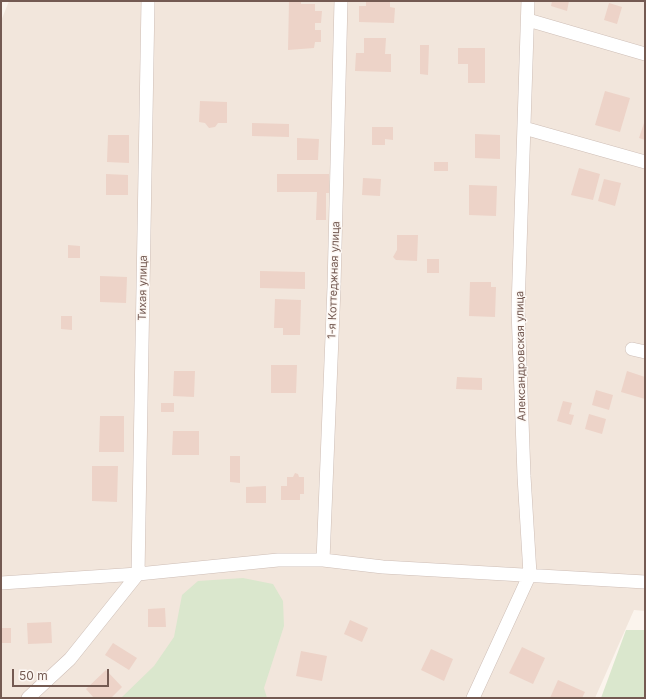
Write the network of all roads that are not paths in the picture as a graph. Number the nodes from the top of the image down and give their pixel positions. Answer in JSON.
{"nodes":[{"id":1,"x":148,"y":1,"type":"edge"},
{"id":2,"x":341,"y":1,"type":"edge"},
{"id":3,"x":528,"y":1,"type":"edge"},
{"id":4,"x":528,"y":20,"type":"junction"},
{"id":5,"x":645,"y":54,"type":"edge"},
{"id":6,"x":524,"y":128,"type":"junction"},
{"id":7,"x":645,"y":162,"type":"edge"},
{"id":8,"x":632,"y":349,"type":"dead end"},
{"id":9,"x":645,"y":352,"type":"edge"},
{"id":10,"x":323,"y":560,"type":"junction"},
{"id":11,"x":138,"y":574,"type":"junction"},
{"id":12,"x":530,"y":574,"type":"junction"},
{"id":13,"x":645,"y":582,"type":"edge"},
{"id":14,"x":1,"y":583,"type":"edge"},
{"id":15,"x":28,"y":698,"type":"edge"},
{"id":16,"x":473,"y":698,"type":"edge"}],
"edges":[{"from":1,"to":11,"type":"street","name":"Тихая улица"},
{"from":2,"to":10,"type":"street","name":"1-я Коттеджная улица"},
{"from":3,"to":4,"type":"street","name":"Александровская улица"},
{"from":4,"to":5,"type":"street"},
{"from":4,"to":6,"type":"street","name":"Александровская улица"},
{"from":6,"to":7,"type":"street"},
{"from":6,"to":12,"type":"street","name":"Александровская улица"},
{"from":8,"to":9,"type":"street"},
{"from":10,"to":11,"type":"street"},
{"from":10,"to":12,"type":"street"},
{"from":11,"to":14,"type":"street"},
{"from":11,"to":15,"type":"street"},
{"from":12,"to":13,"type":"street"},
{"from":12,"to":16,"type":"street","name":"Александровская улица"}]}
